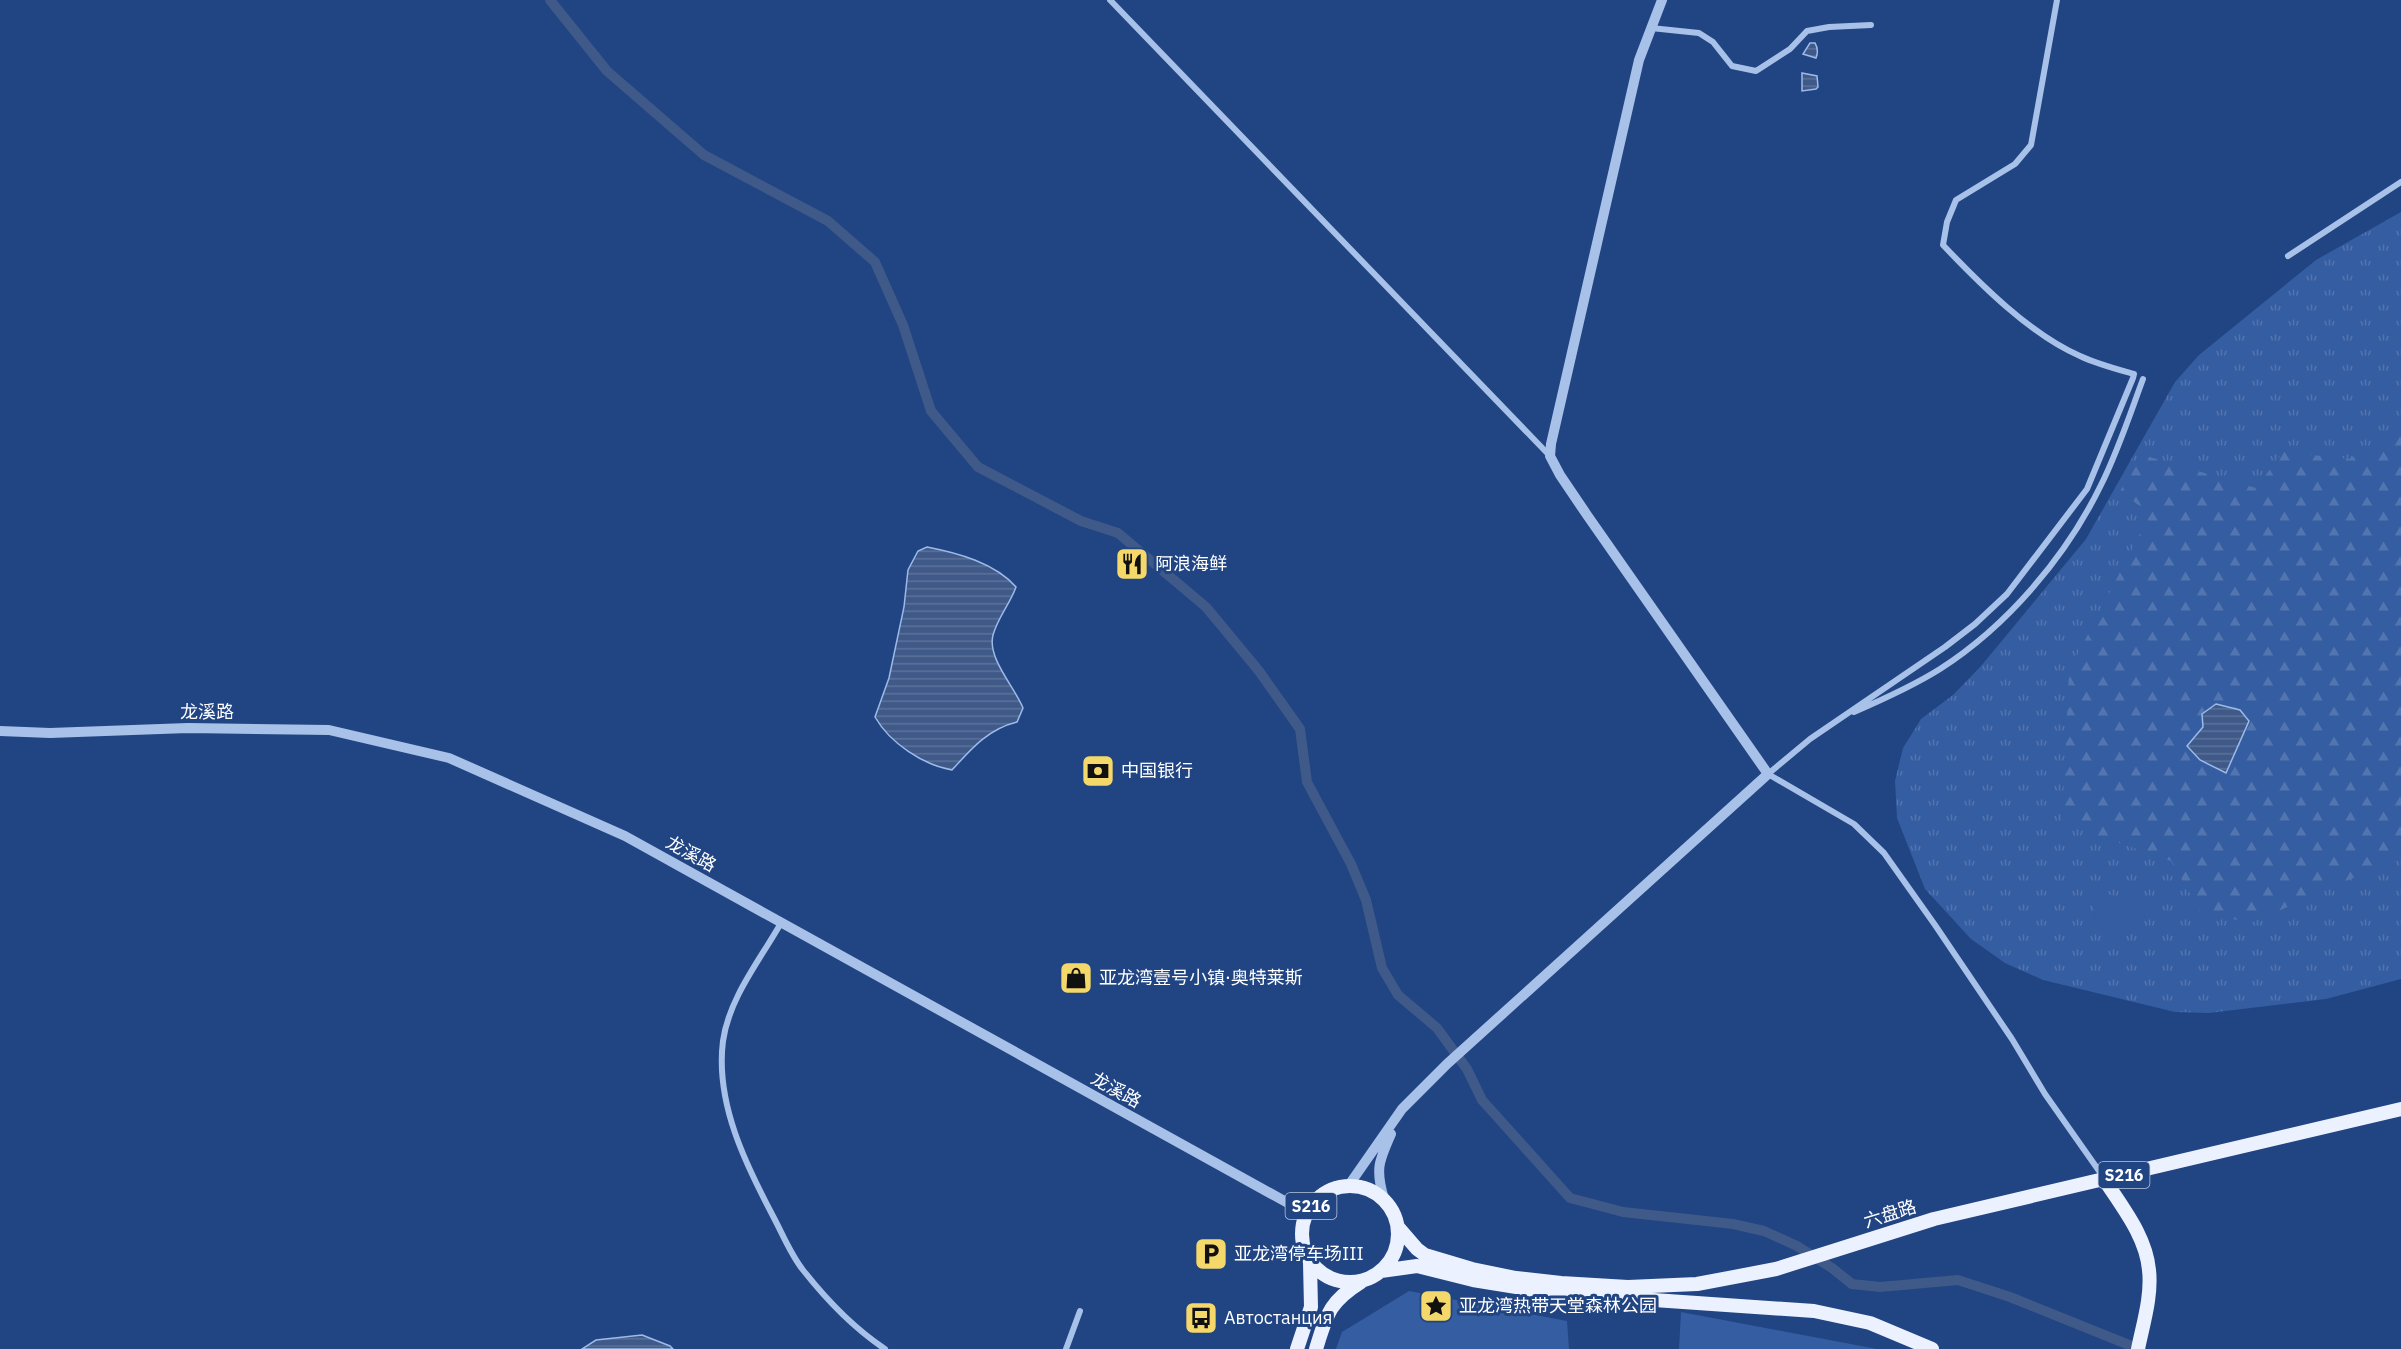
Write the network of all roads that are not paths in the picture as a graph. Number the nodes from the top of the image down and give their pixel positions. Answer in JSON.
{"nodes":[{"id":1,"x":1110,"y":0,"type":"edge"},
{"id":2,"x":1662,"y":0,"type":"edge"},
{"id":3,"x":2057,"y":0,"type":"edge"},
{"id":4,"x":1871,"y":25,"type":"dead end"},
{"id":5,"x":1651,"y":28,"type":"junction"},
{"id":6,"x":2401,"y":182,"type":"edge"},
{"id":7,"x":2288,"y":256,"type":"dead end"},
{"id":8,"x":2143,"y":379,"type":"dead end"},
{"id":9,"x":1550,"y":456,"type":"junction"},
{"id":10,"x":1838,"y":720,"type":"junction"},
{"id":11,"x":0,"y":731,"type":"edge"},
{"id":12,"x":1768,"y":774,"type":"junction"},
{"id":13,"x":781,"y":923,"type":"junction"},
{"id":14,"x":1402,"y":1109,"type":"junction"},
{"id":15,"x":2401,"y":1109,"type":"edge"},
{"id":16,"x":2104,"y":1179,"type":"junction"},
{"id":17,"x":1349,"y":1185,"type":"junction"},
{"id":18,"x":1384,"y":1199,"type":"junction"},
{"id":19,"x":1306,"y":1213,"type":"junction"},
{"id":20,"x":1398,"y":1227,"type":"junction"},
{"id":21,"x":1310,"y":1263,"type":"junction"},
{"id":22,"x":1382,"y":1271,"type":"junction"},
{"id":23,"x":1363,"y":1281,"type":"junction"},
{"id":24,"x":1080,"y":1311,"type":"dead end"},
{"id":25,"x":885,"y":1349,"type":"edge"},
{"id":26,"x":1066,"y":1349,"type":"edge"},
{"id":27,"x":1297,"y":1349,"type":"edge"},
{"id":28,"x":1316,"y":1349,"type":"edge"},
{"id":29,"x":1932,"y":1349,"type":"edge"},
{"id":30,"x":2138,"y":1349,"type":"edge"}],
"edges":[{"from":1,"to":9,"type":"street"},
{"from":2,"to":5,"type":"street"},
{"from":3,"to":10,"type":"street"},
{"from":4,"to":5,"type":"street"},
{"from":5,"to":9,"type":"street"},
{"from":6,"to":7,"type":"street"},
{"from":8,"to":10,"type":"street"},
{"from":9,"to":12,"type":"street"},
{"from":10,"to":12,"type":"street"},
{"from":11,"to":13,"type":"street","name":"龙溪路"},
{"from":12,"to":14,"type":"street"},
{"from":12,"to":16,"type":"street"},
{"from":13,"to":19,"type":"street","name":"龙溪路"},
{"from":13,"to":25,"type":"street"},
{"from":14,"to":17,"type":"street"},
{"from":14,"to":18,"type":"street"},
{"from":15,"to":16,"type":"main road","name":"六盘路","number":"S216"},
{"from":16,"to":20,"type":"main road","name":"六盘路","number":"S216"},
{"from":16,"to":30,"type":"main road"},
{"from":17,"to":18,"type":"main road","number":"S216"},
{"from":17,"to":19,"type":"main road","number":"S216"},
{"from":18,"to":20,"type":"main road","number":"S216"},
{"from":19,"to":21,"type":"main road","number":"S216"},
{"from":20,"to":22,"type":"main road"},
{"from":21,"to":23,"type":"main road"},
{"from":21,"to":27,"type":"main road","number":"S216"},
{"from":22,"to":23,"type":"main road"},
{"from":22,"to":29,"type":"main road"},
{"from":23,"to":28,"type":"main road"},
{"from":24,"to":26,"type":"street"}]}
